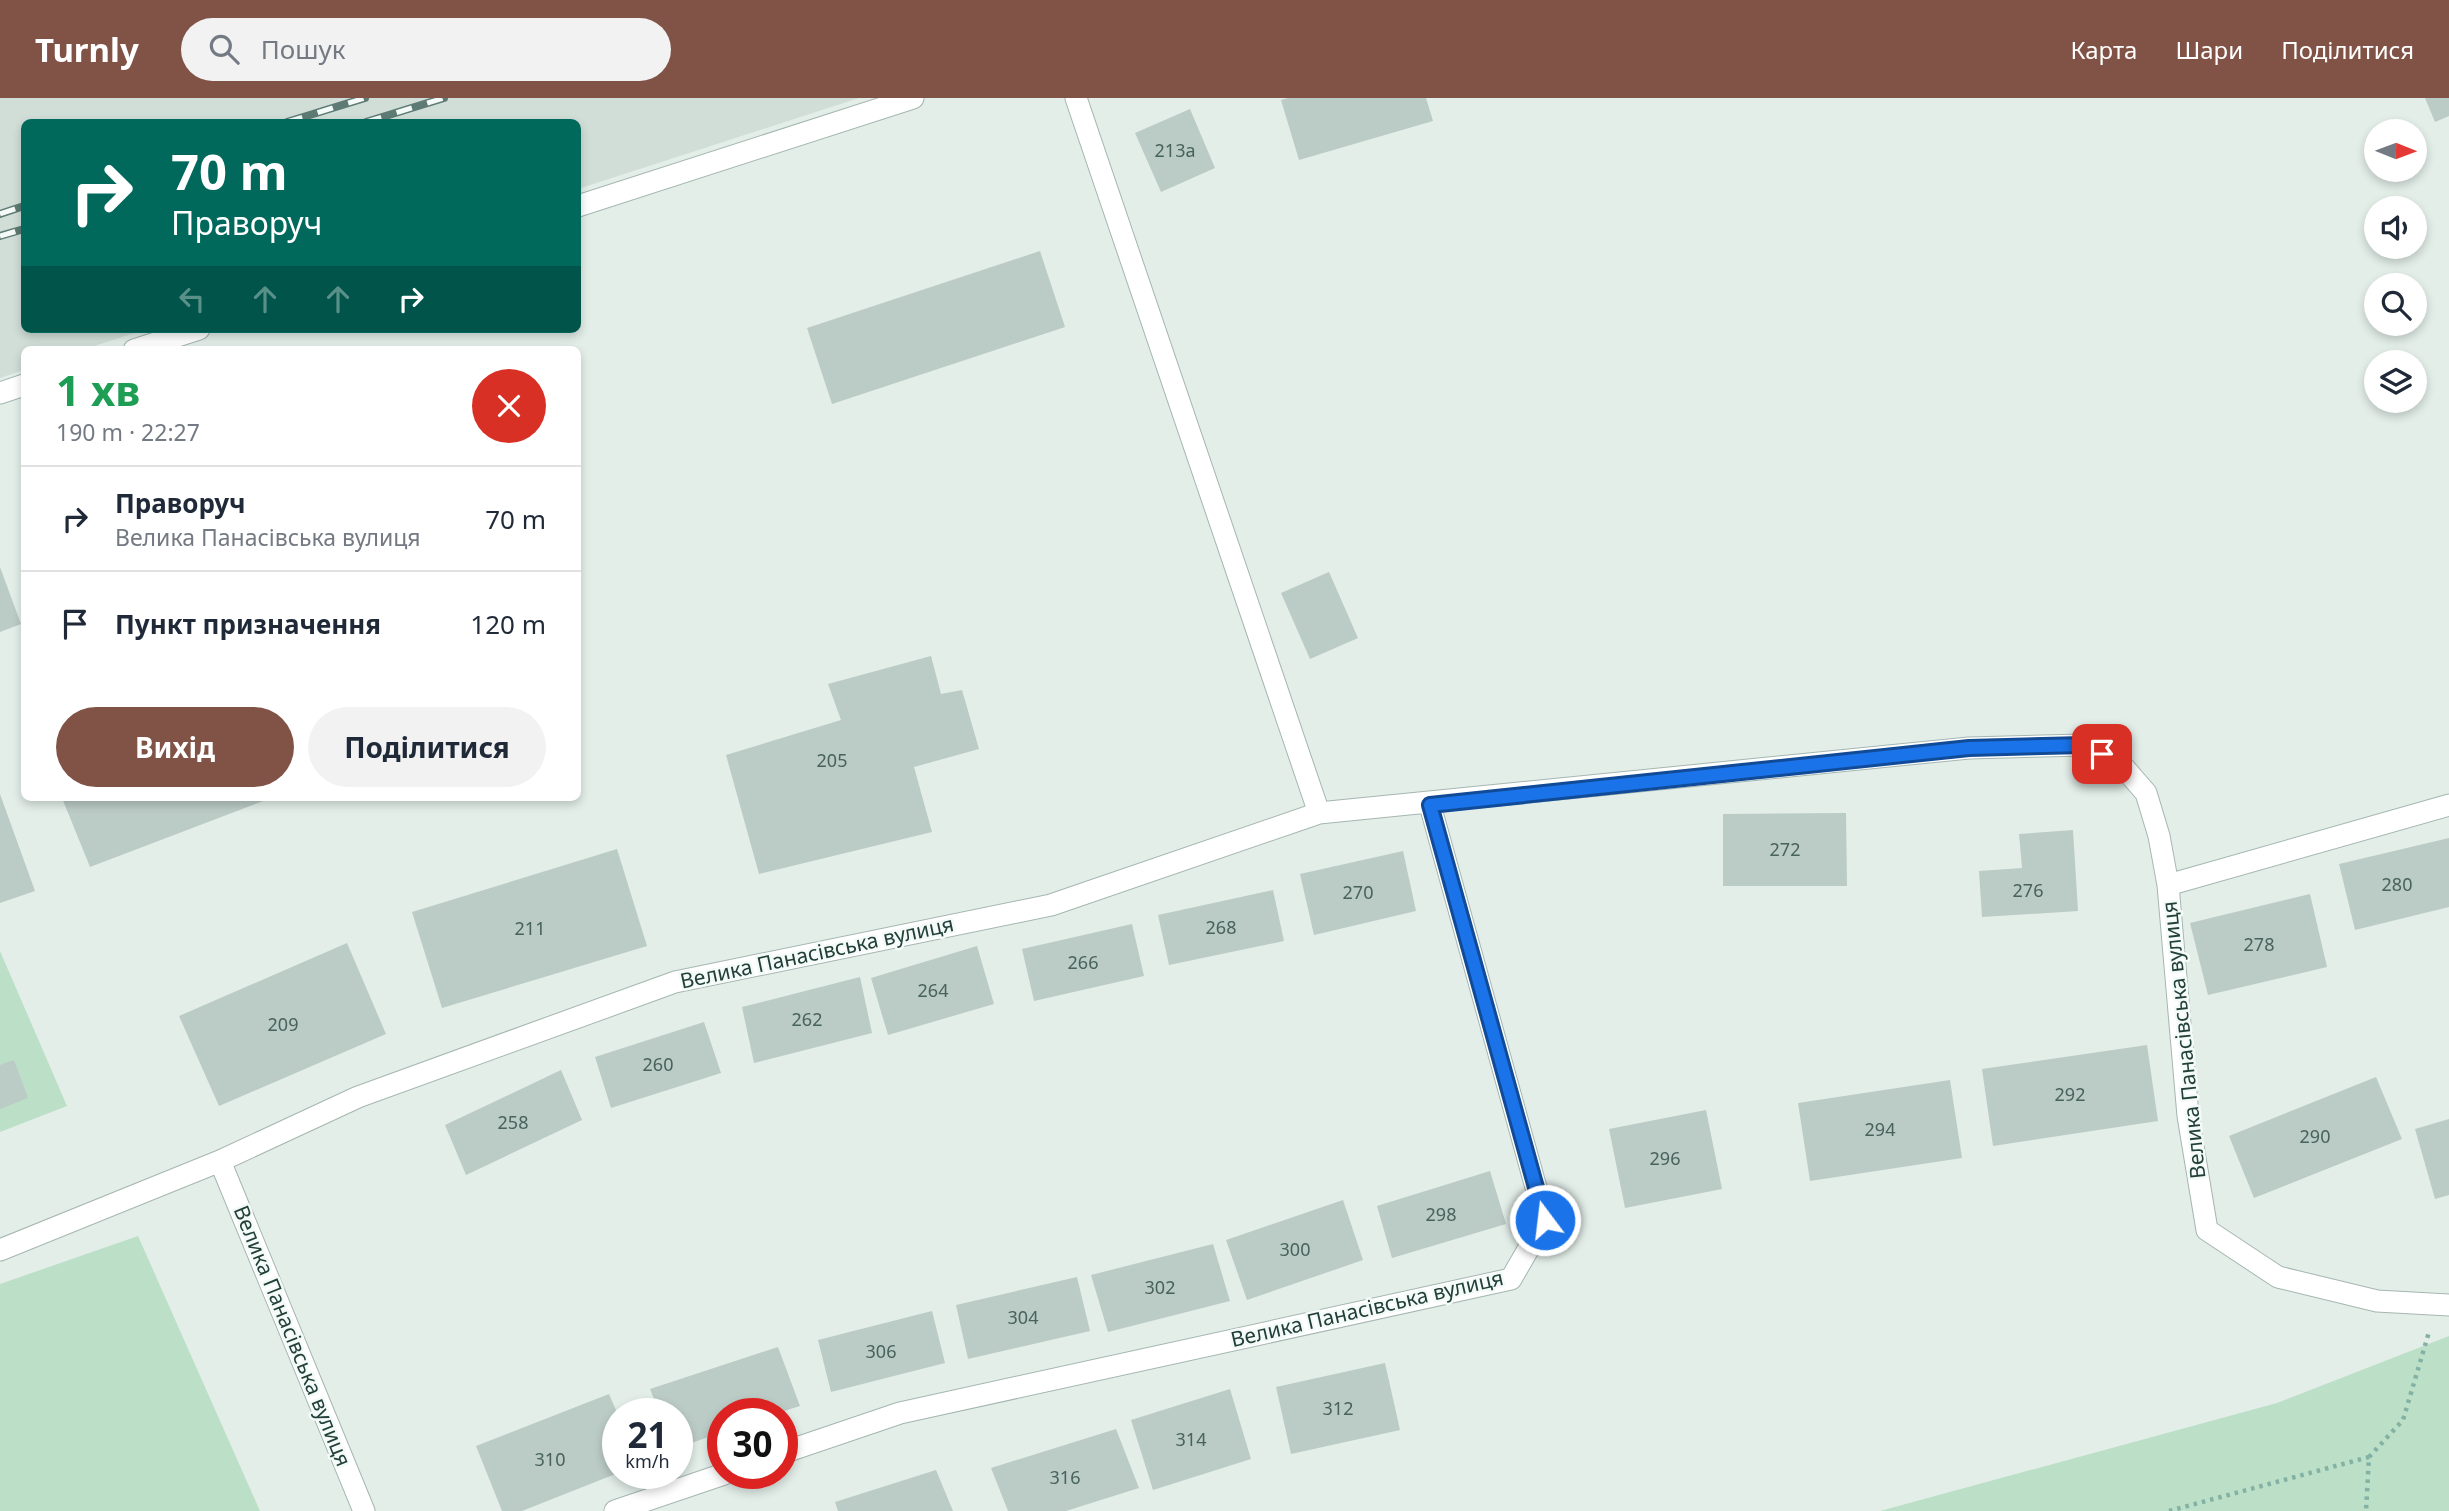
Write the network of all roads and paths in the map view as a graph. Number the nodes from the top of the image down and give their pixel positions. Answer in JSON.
{"nodes":[{"id":1,"x":913,"y":98,"type":"edge"},
{"id":2,"x":1076,"y":98,"type":"edge"},
{"id":3,"x":581,"y":205,"type":"edge"},
{"id":4,"x":187,"y":333,"type":"edge"},
{"id":5,"x":146,"y":346,"type":"edge"},
{"id":6,"x":21,"y":386,"type":"edge"},
{"id":7,"x":0,"y":393,"type":"edge"},
{"id":8,"x":1430,"y":805,"type":"junction"},
{"id":9,"x":2449,"y":805,"type":"edge"},
{"id":10,"x":1319,"y":814,"type":"junction"},
{"id":11,"x":2168,"y":885,"type":"junction"},
{"id":12,"x":220,"y":1161,"type":"junction"},
{"id":13,"x":0,"y":1250,"type":"edge"},
{"id":14,"x":2443,"y":1304,"type":"edge"},
{"id":15,"x":798,"y":1448,"type":"edge"},
{"id":16,"x":2369,"y":1457,"type":"junction"},
{"id":17,"x":707,"y":1480,"type":"edge"},
{"id":18,"x":364,"y":1511,"type":"edge"},
{"id":19,"x":615,"y":1511,"type":"edge"},
{"id":20,"x":2169,"y":1511,"type":"edge"},
{"id":21,"x":2366,"y":1511,"type":"edge"}],
"edges":[{"from":1,"to":3,"type":"street"},
{"from":2,"to":10,"type":"street"},
{"from":4,"to":5,"type":"street"},
{"from":6,"to":7,"type":"street"},
{"from":8,"to":10,"type":"street","name":"Велика Панасівська вулиця"},
{"from":8,"to":11,"type":"street","name":"Велика Панасівська вулиця"},
{"from":8,"to":15,"type":"street","name":"Велика Панасівська вулиця"},
{"from":9,"to":11,"type":"street","name":"Велика Панасівська вулиця"},
{"from":10,"to":12,"type":"street","name":"Велика Панасівська вулиця"},
{"from":11,"to":14,"type":"street","name":"Велика Панасівська вулиця"},
{"from":12,"to":13,"type":"street","name":"Велика Панасівська вулиця"},
{"from":12,"to":18,"type":"street","name":"Велика Панасівська вулиця"},
{"from":14,"to":16,"type":"path"},
{"from":16,"to":20,"type":"path"},
{"from":16,"to":21,"type":"path"},
{"from":17,"to":19,"type":"street"}]}
